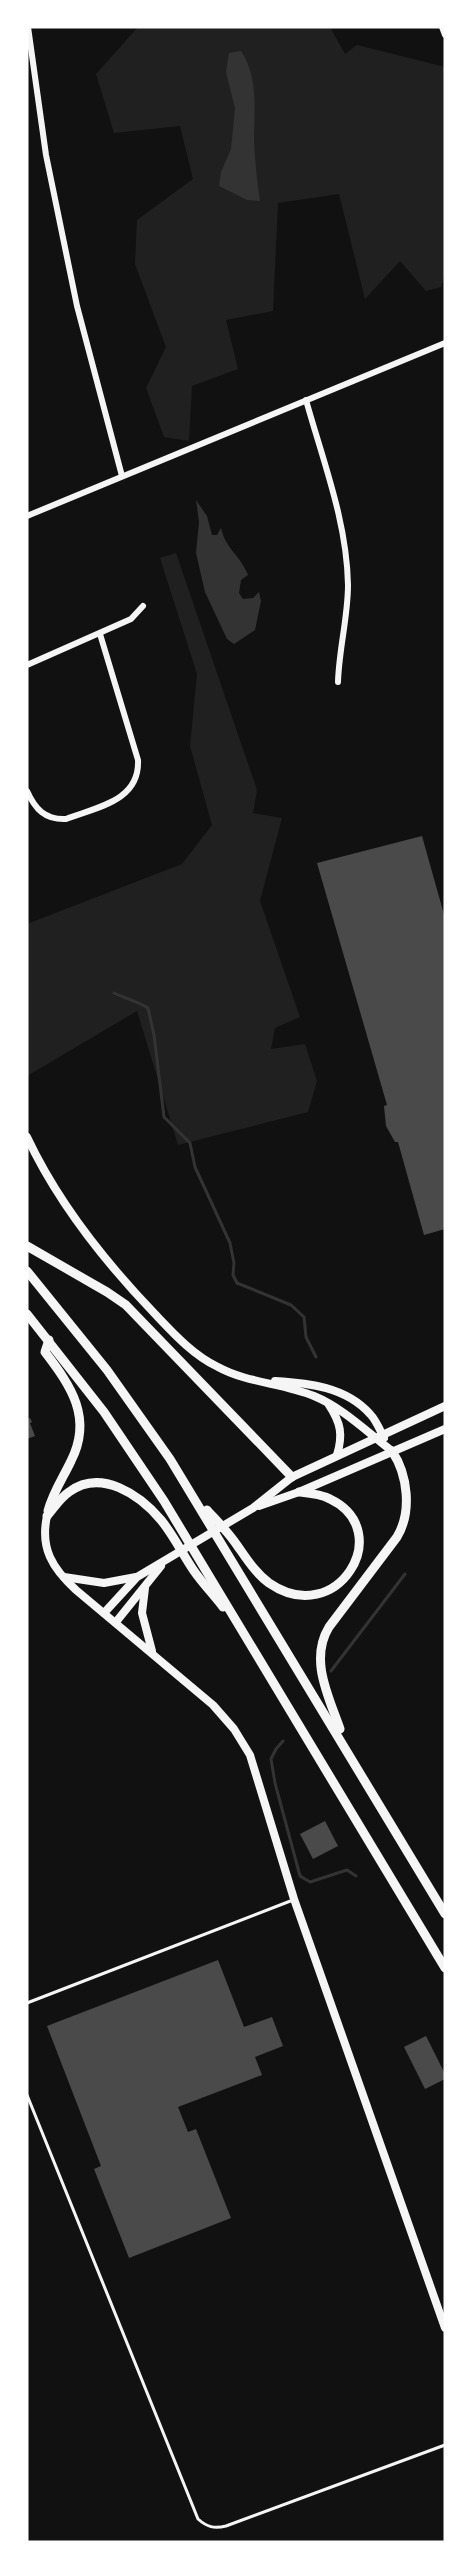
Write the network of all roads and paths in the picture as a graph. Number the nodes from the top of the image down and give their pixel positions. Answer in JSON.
{"nodes":[{"id":1,"x":28,"y":27,"type":"edge"},
{"id":2,"x":442,"y":27,"type":"edge"},
{"id":3,"x":445,"y":35,"type":"edge"},
{"id":4,"x":445,"y":343,"type":"edge"},
{"id":5,"x":306,"y":400,"type":"junction"},
{"id":6,"x":122,"y":476,"type":"junction"},
{"id":7,"x":27,"y":516,"type":"edge"},
{"id":8,"x":143,"y":606,"type":"dead end"},
{"id":9,"x":100,"y":634,"type":"junction"},
{"id":10,"x":27,"y":665,"type":"edge"},
{"id":11,"x":338,"y":682,"type":"dead end"},
{"id":12,"x":27,"y":791,"type":"edge"},
{"id":13,"x":27,"y":1137,"type":"edge"},
{"id":14,"x":27,"y":1246,"type":"edge"},
{"id":15,"x":27,"y":1272,"type":"edge"},
{"id":16,"x":27,"y":1314,"type":"edge"},
{"id":17,"x":49,"y":1340,"type":"junction"},
{"id":18,"x":258,"y":1380,"type":"junction"},
{"id":19,"x":327,"y":1402,"type":"junction"},
{"id":20,"x":445,"y":1406,"type":"edge"},
{"id":21,"x":445,"y":1429,"type":"edge"},
{"id":22,"x":378,"y":1436,"type":"junction"},
{"id":23,"x":392,"y":1451,"type":"junction"},
{"id":24,"x":337,"y":1455,"type":"junction"},
{"id":25,"x":292,"y":1477,"type":"junction"},
{"id":26,"x":189,"y":1490,"type":"junction"},
{"id":27,"x":299,"y":1492,"type":"junction"},
{"id":28,"x":253,"y":1508,"type":"junction"},
{"id":29,"x":47,"y":1516,"type":"junction"},
{"id":30,"x":164,"y":1561,"type":"junction"},
{"id":31,"x":62,"y":1576,"type":"junction"},
{"id":32,"x":137,"y":1577,"type":"junction"},
{"id":33,"x":146,"y":1585,"type":"junction"},
{"id":34,"x":104,"y":1613,"type":"junction"},
{"id":35,"x":116,"y":1622,"type":"junction"},
{"id":36,"x":248,"y":1639,"type":"junction"},
{"id":37,"x":152,"y":1652,"type":"junction"},
{"id":38,"x":347,"y":1749,"type":"junction"},
{"id":39,"x":294,"y":1899,"type":"junction"},
{"id":40,"x":445,"y":1914,"type":"edge"},
{"id":41,"x":445,"y":1968,"type":"edge"},
{"id":42,"x":27,"y":2003,"type":"edge"},
{"id":43,"x":27,"y":2095,"type":"edge"},
{"id":44,"x":445,"y":2328,"type":"edge"},
{"id":45,"x":445,"y":2445,"type":"edge"}],
"edges":[{"from":1,"to":6,"type":"street"},
{"from":2,"to":3,"type":"street"},
{"from":4,"to":5,"type":"street"},
{"from":5,"to":6,"type":"street"},
{"from":5,"to":11,"type":"street"},
{"from":6,"to":7,"type":"street"},
{"from":8,"to":9,"type":"street"},
{"from":9,"to":10,"type":"street"},
{"from":9,"to":12,"type":"street"},
{"from":13,"to":18,"type":"main road"},
{"from":14,"to":25,"type":"highway"},
{"from":15,"to":26,"type":"highway"},
{"from":16,"to":17,"type":"highway"},
{"from":17,"to":29,"type":"highway"},
{"from":17,"to":36,"type":"highway"},
{"from":18,"to":19,"type":"main road"},
{"from":18,"to":22,"type":"main road"},
{"from":19,"to":22,"type":"main road"},
{"from":19,"to":24,"type":"main road"},
{"from":20,"to":22,"type":"main road"},
{"from":21,"to":23,"type":"main road"},
{"from":22,"to":23,"type":"main road"},
{"from":22,"to":24,"type":"main road"},
{"from":23,"to":27,"type":"main road"},
{"from":23,"to":38,"type":"highway"},
{"from":24,"to":25,"type":"main road"},
{"from":25,"to":28,"type":"main road"},
{"from":26,"to":27,"type":"highway"},
{"from":26,"to":38,"type":"highway"},
{"from":27,"to":28,"type":"main road"},
{"from":28,"to":30,"type":"main road"},
{"from":29,"to":31,"type":"main road"},
{"from":29,"to":36,"type":"highway"},
{"from":30,"to":32,"type":"main road"},
{"from":30,"to":33,"type":"main road"},
{"from":31,"to":32,"type":"main road"},
{"from":31,"to":34,"type":"main road"},
{"from":32,"to":34,"type":"main road"},
{"from":33,"to":35,"type":"main road"},
{"from":33,"to":37,"type":"main road"},
{"from":34,"to":35,"type":"main road"},
{"from":35,"to":37,"type":"main road"},
{"from":36,"to":41,"type":"highway"},
{"from":37,"to":39,"type":"main road"},
{"from":38,"to":40,"type":"highway"},
{"from":39,"to":42,"type":"lane"},
{"from":39,"to":44,"type":"main road"},
{"from":43,"to":45,"type":"lane"}]}
